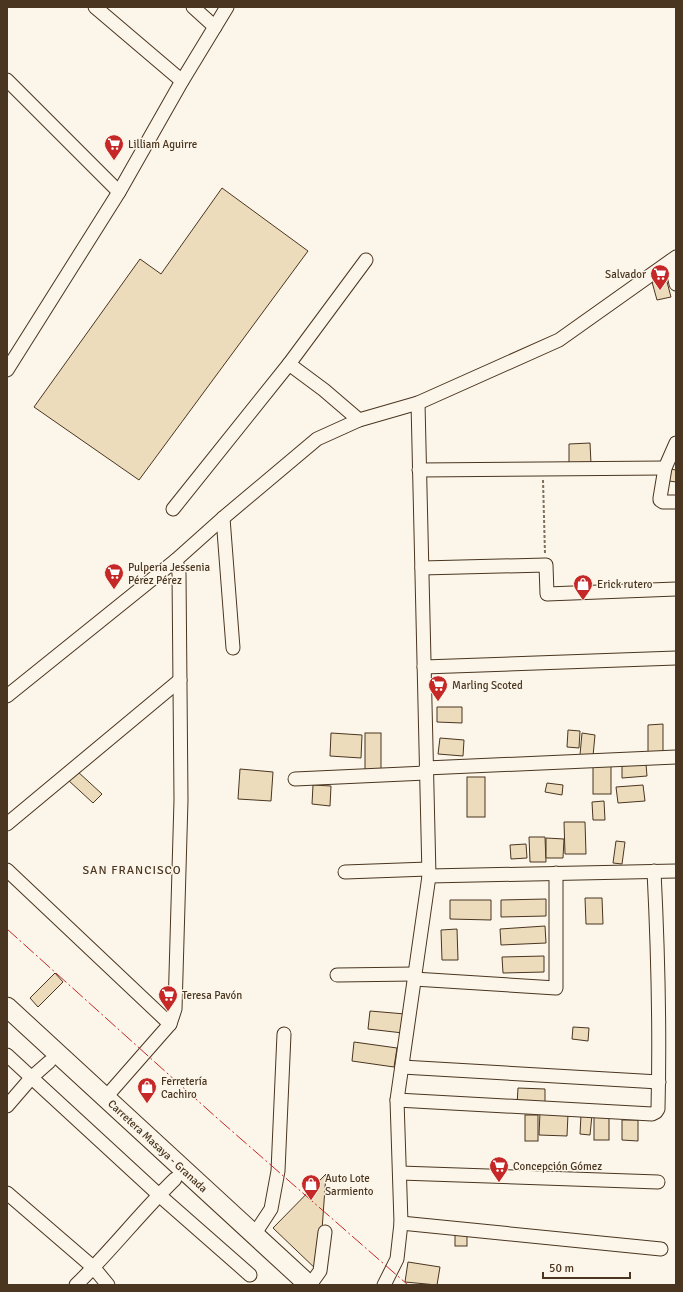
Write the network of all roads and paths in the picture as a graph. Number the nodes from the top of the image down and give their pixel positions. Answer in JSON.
{"nodes":[{"id":1,"x":95,"y":7,"type":"edge"},
{"id":2,"x":193,"y":7,"type":"edge"},
{"id":3,"x":227,"y":7,"type":"edge"},
{"id":4,"x":215,"y":28,"type":"junction"},
{"id":5,"x":7,"y":80,"type":"edge"},
{"id":6,"x":182,"y":81,"type":"junction"},
{"id":7,"x":119,"y":192,"type":"junction"},
{"id":8,"x":673,"y":259,"type":"edge"},
{"id":9,"x":366,"y":260,"type":"dead end"},
{"id":10,"x":676,"y":284,"type":"edge"},
{"id":11,"x":289,"y":364,"type":"junction"},
{"id":12,"x":7,"y":370,"type":"edge"},
{"id":13,"x":418,"y":403,"type":"junction"},
{"id":14,"x":359,"y":420,"type":"junction"},
{"id":15,"x":676,"y":443,"type":"edge"},
{"id":16,"x":665,"y":468,"type":"junction"},
{"id":17,"x":543,"y":469,"type":"junction"},
{"id":18,"x":419,"y":470,"type":"junction"},
{"id":19,"x":676,"y":502,"type":"edge"},
{"id":20,"x":173,"y":509,"type":"dead end"},
{"id":21,"x":223,"y":518,"type":"junction"},
{"id":22,"x":176,"y":560,"type":"junction"},
{"id":23,"x":546,"y":566,"type":"junction"},
{"id":24,"x":422,"y":568,"type":"junction"},
{"id":25,"x":676,"y":589,"type":"edge"},
{"id":26,"x":233,"y":648,"type":"dead end"},
{"id":27,"x":676,"y":658,"type":"edge"},
{"id":28,"x":424,"y":667,"type":"junction"},
{"id":29,"x":180,"y":680,"type":"junction"},
{"id":30,"x":7,"y":696,"type":"edge"},
{"id":31,"x":676,"y":757,"type":"edge"},
{"id":32,"x":426,"y":770,"type":"junction"},
{"id":33,"x":295,"y":779,"type":"dead end"},
{"id":34,"x":7,"y":824,"type":"edge"},
{"id":35,"x":7,"y":870,"type":"edge"},
{"id":36,"x":654,"y":871,"type":"junction"},
{"id":37,"x":676,"y":871,"type":"edge"},
{"id":38,"x":345,"y":872,"type":"dead end"},
{"id":39,"x":428,"y":872,"type":"junction"},
{"id":40,"x":556,"y":873,"type":"junction"},
{"id":41,"x":337,"y":975,"type":"dead end"},
{"id":42,"x":414,"y":976,"type":"junction"},
{"id":43,"x":7,"y":1007,"type":"edge"},
{"id":44,"x":7,"y":1023,"type":"edge"},
{"id":45,"x":170,"y":1024,"type":"junction"},
{"id":46,"x":284,"y":1034,"type":"dead end"},
{"id":47,"x":7,"y":1055,"type":"edge"},
{"id":48,"x":49,"y":1062,"type":"junction"},
{"id":49,"x":402,"y":1067,"type":"junction"},
{"id":50,"x":32,"y":1077,"type":"junction"},
{"id":51,"x":659,"y":1082,"type":"junction"},
{"id":52,"x":106,"y":1097,"type":"junction"},
{"id":53,"x":397,"y":1100,"type":"junction"},
{"id":54,"x":7,"y":1106,"type":"edge"},
{"id":55,"x":400,"y":1173,"type":"junction"},
{"id":56,"x":176,"y":1178,"type":"junction"},
{"id":57,"x":658,"y":1182,"type":"dead end"},
{"id":58,"x":7,"y":1193,"type":"edge"},
{"id":59,"x":159,"y":1194,"type":"junction"},
{"id":60,"x":400,"y":1223,"type":"junction"},
{"id":61,"x":325,"y":1232,"type":"dead end"},
{"id":62,"x":254,"y":1235,"type":"junction"},
{"id":63,"x":661,"y":1249,"type":"dead end"},
{"id":64,"x":94,"y":1268,"type":"junction"},
{"id":65,"x":250,"y":1275,"type":"dead end"},
{"id":66,"x":76,"y":1285,"type":"edge"},
{"id":67,"x":108,"y":1285,"type":"edge"},
{"id":68,"x":292,"y":1285,"type":"edge"},
{"id":69,"x":310,"y":1285,"type":"edge"},
{"id":70,"x":384,"y":1285,"type":"edge"}],
"edges":[{"from":1,"to":6,"type":"street"},
{"from":2,"to":4,"type":"street"},
{"from":3,"to":4,"type":"street"},
{"from":4,"to":6,"type":"street"},
{"from":5,"to":7,"type":"street"},
{"from":6,"to":7,"type":"street"},
{"from":7,"to":12,"type":"street"},
{"from":8,"to":10,"type":"street"},
{"from":8,"to":13,"type":"street"},
{"from":9,"to":11,"type":"street"},
{"from":11,"to":14,"type":"street"},
{"from":11,"to":20,"type":"street"},
{"from":13,"to":14,"type":"street"},
{"from":13,"to":18,"type":"street"},
{"from":14,"to":21,"type":"street"},
{"from":15,"to":16,"type":"street"},
{"from":16,"to":17,"type":"street"},
{"from":16,"to":19,"type":"street"},
{"from":17,"to":18,"type":"street"},
{"from":17,"to":23,"type":"path"},
{"from":18,"to":24,"type":"street"},
{"from":21,"to":22,"type":"street"},
{"from":21,"to":26,"type":"street"},
{"from":22,"to":29,"type":"street"},
{"from":22,"to":30,"type":"street"},
{"from":23,"to":24,"type":"street"},
{"from":23,"to":25,"type":"street"},
{"from":24,"to":28,"type":"street"},
{"from":27,"to":28,"type":"street"},
{"from":28,"to":32,"type":"street"},
{"from":29,"to":34,"type":"street"},
{"from":29,"to":45,"type":"street"},
{"from":31,"to":32,"type":"street"},
{"from":32,"to":33,"type":"street"},
{"from":32,"to":39,"type":"street"},
{"from":35,"to":45,"type":"street"},
{"from":36,"to":37,"type":"street"},
{"from":36,"to":40,"type":"street"},
{"from":36,"to":51,"type":"street"},
{"from":38,"to":39,"type":"street"},
{"from":39,"to":40,"type":"street"},
{"from":39,"to":42,"type":"street"},
{"from":40,"to":42,"type":"street"},
{"from":41,"to":42,"type":"street"},
{"from":42,"to":49,"type":"street"},
{"from":43,"to":52,"type":"highway","name":"Carretera Masaya - Granada"},
{"from":44,"to":48,"type":"highway","name":"Carretera Masaya - Granada"},
{"from":45,"to":52,"type":"street"},
{"from":46,"to":62,"type":"street"},
{"from":47,"to":50,"type":"street"},
{"from":48,"to":50,"type":"street"},
{"from":48,"to":56,"type":"highway","name":"Carretera Masaya - Granada"},
{"from":49,"to":51,"type":"street"},
{"from":49,"to":53,"type":"street"},
{"from":50,"to":54,"type":"street"},
{"from":50,"to":59,"type":"street"},
{"from":51,"to":53,"type":"street"},
{"from":52,"to":62,"type":"highway","name":"Carretera Masaya - Granada"},
{"from":53,"to":55,"type":"street"},
{"from":55,"to":57,"type":"street"},
{"from":55,"to":60,"type":"street"},
{"from":56,"to":59,"type":"street"},
{"from":56,"to":68,"type":"highway","name":"Carretera Masaya - Granada"},
{"from":58,"to":64,"type":"street"},
{"from":59,"to":64,"type":"street"},
{"from":59,"to":65,"type":"street"},
{"from":60,"to":63,"type":"street"},
{"from":60,"to":70,"type":"street"},
{"from":61,"to":69,"type":"street"},
{"from":62,"to":69,"type":"highway","name":"Carretera Masaya - Granada"},
{"from":64,"to":66,"type":"street"},
{"from":64,"to":67,"type":"street"}]}
